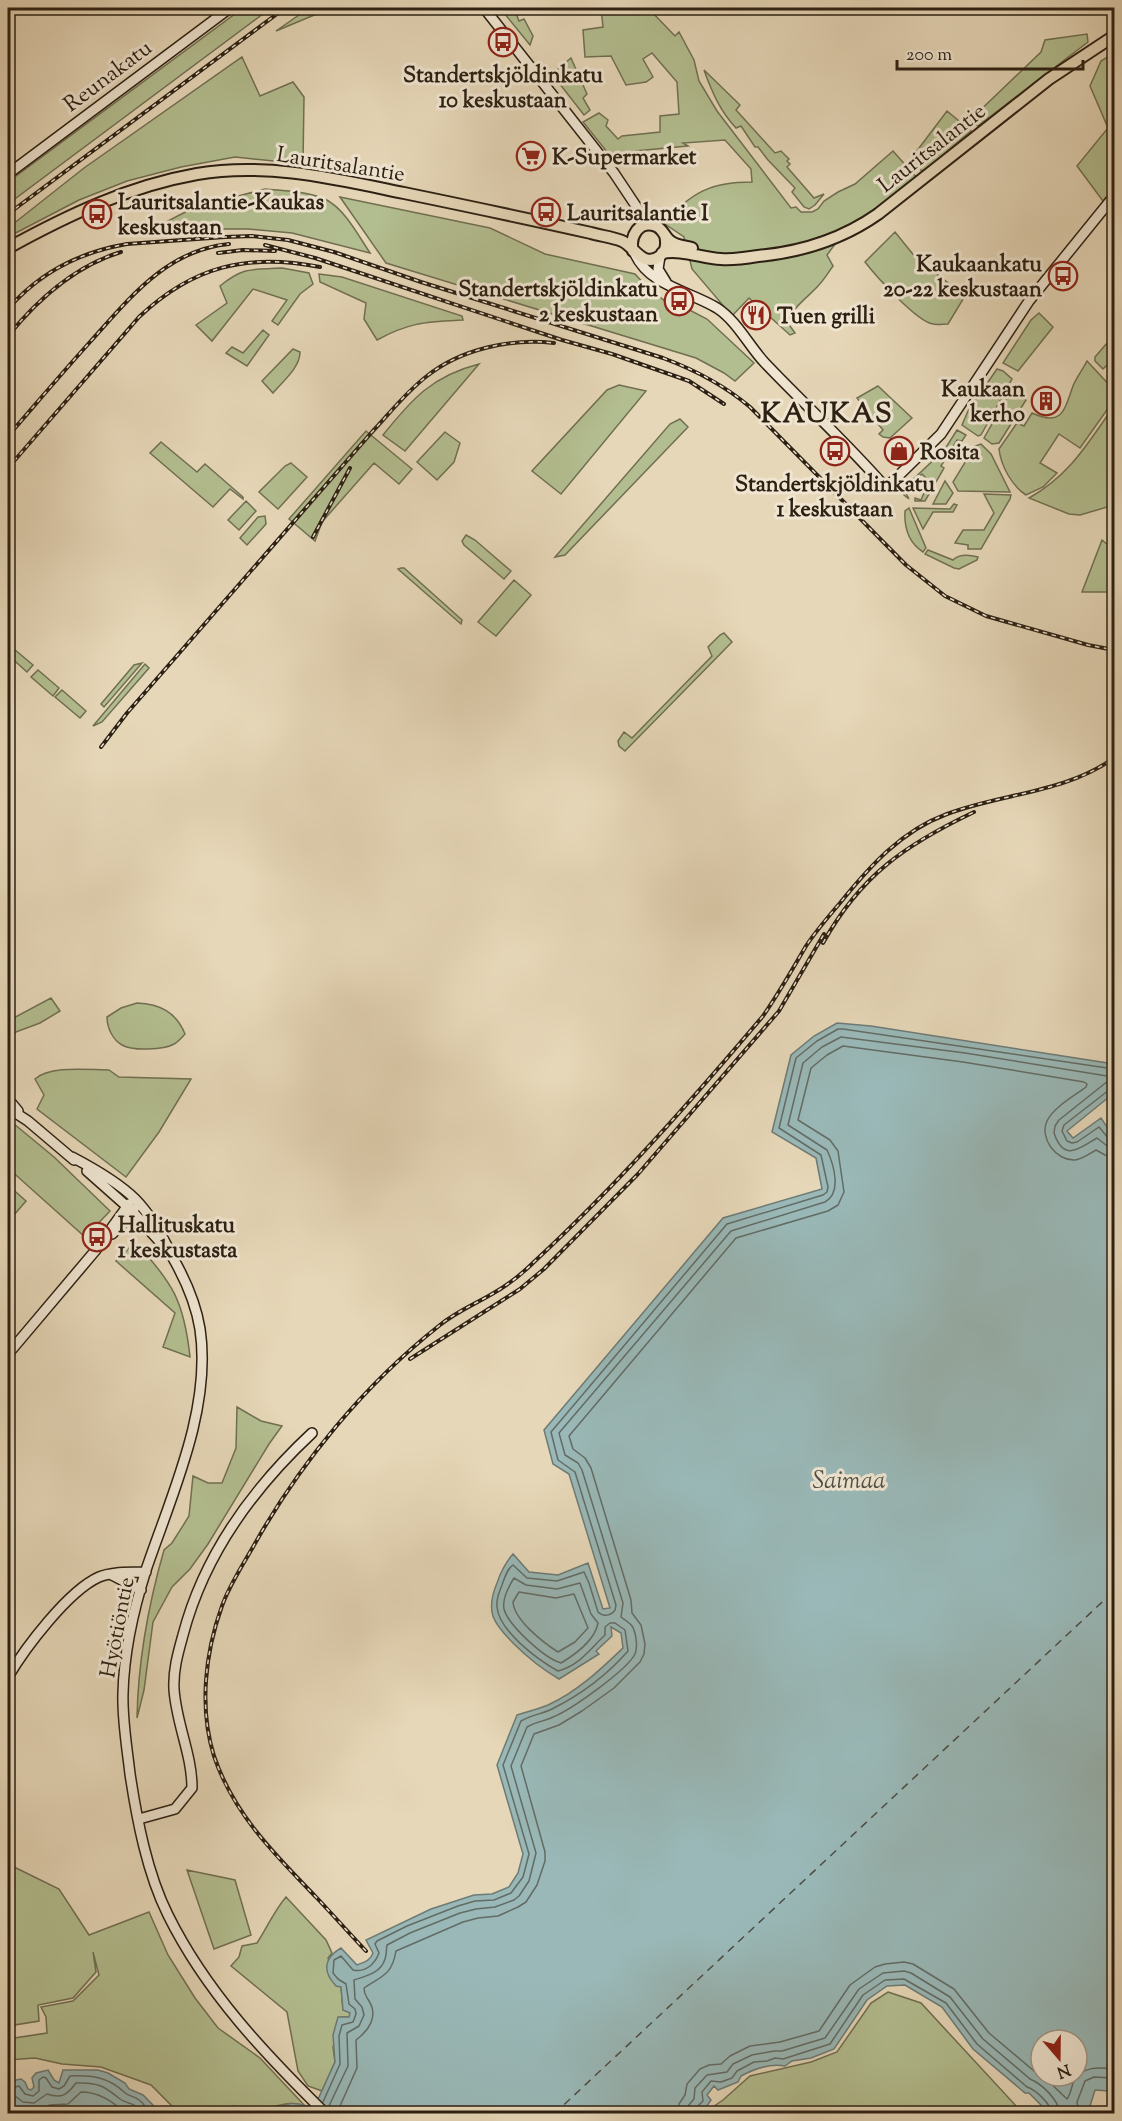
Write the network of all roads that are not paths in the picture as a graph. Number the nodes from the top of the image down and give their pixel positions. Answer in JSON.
{"nodes":[{"id":1,"x":230,"y":8,"type":"edge"},
{"id":2,"x":484,"y":8,"type":"edge"},
{"id":3,"x":1114,"y":36,"type":"edge"},
{"id":4,"x":8,"y":174,"type":"edge"},
{"id":5,"x":1114,"y":196,"type":"edge"},
{"id":6,"x":635,"y":205,"type":"junction"},
{"id":7,"x":536,"y":220,"type":"junction"},
{"id":8,"x":656,"y":226,"type":"junction"},
{"id":9,"x":636,"y":230,"type":"junction"},
{"id":10,"x":665,"y":235,"type":"junction"},
{"id":11,"x":8,"y":248,"type":"edge"},
{"id":12,"x":634,"y":252,"type":"junction"},
{"id":13,"x":661,"y":254,"type":"junction"},
{"id":14,"x":758,"y":256,"type":"junction"},
{"id":15,"x":669,"y":285,"type":"junction"},
{"id":16,"x":8,"y":1099,"type":"edge"},
{"id":17,"x":8,"y":1108,"type":"edge"},
{"id":18,"x":28,"y":1121,"type":"junction"},
{"id":19,"x":72,"y":1157,"type":"junction"},
{"id":20,"x":135,"y":1198,"type":"junction"},
{"id":21,"x":130,"y":1210,"type":"junction"},
{"id":22,"x":172,"y":1256,"type":"junction"},
{"id":23,"x":8,"y":1354,"type":"edge"},
{"id":24,"x":312,"y":1433,"type":"dead end"},
{"id":25,"x":146,"y":1572,"type":"junction"},
{"id":26,"x":110,"y":1574,"type":"junction"},
{"id":27,"x":141,"y":1590,"type":"junction"},
{"id":28,"x":8,"y":1677,"type":"edge"},
{"id":29,"x":139,"y":1819,"type":"junction"},
{"id":30,"x":326,"y":2114,"type":"edge"}],
"edges":[{"from":1,"to":4,"type":"street","name":"Reunakatu"},
{"from":2,"to":6,"type":"street"},
{"from":3,"to":14,"type":"main road","name":"Lauritsalantie"},
{"from":5,"to":15,"type":"street"},
{"from":6,"to":8,"type":"street"},
{"from":6,"to":9,"type":"street"},
{"from":7,"to":9,"type":"main road","name":"Lauritsalantie"},
{"from":7,"to":11,"type":"main road","name":"Lauritsalantie"},
{"from":7,"to":12,"type":"main road","name":"Lauritsalantie"},
{"from":8,"to":9,"type":"main road"},
{"from":8,"to":10,"type":"main road"},
{"from":9,"to":12,"type":"main road"},
{"from":10,"to":13,"type":"main road"},
{"from":10,"to":14,"type":"main road","name":"Lauritsalantie"},
{"from":12,"to":13,"type":"main road"},
{"from":12,"to":15,"type":"street"},
{"from":13,"to":14,"type":"main road","name":"Lauritsalantie"},
{"from":13,"to":15,"type":"street"},
{"from":16,"to":18,"type":"street","name":"Hyötiöntie"},
{"from":17,"to":18,"type":"street","name":"Hyötiöntie"},
{"from":18,"to":19,"type":"street","name":"Hyötiöntie"},
{"from":19,"to":20,"type":"street","name":"Hyötiöntie"},
{"from":19,"to":21,"type":"street","name":"Hyötiöntie"},
{"from":20,"to":21,"type":"street"},
{"from":20,"to":22,"type":"street","name":"Hyötiöntie"},
{"from":21,"to":22,"type":"street","name":"Hyötiöntie"},
{"from":21,"to":23,"type":"street"},
{"from":22,"to":25,"type":"street","name":"Hyötiöntie"},
{"from":24,"to":29,"type":"street"},
{"from":25,"to":26,"type":"street"},
{"from":25,"to":27,"type":"street","name":"Hyötiöntie"},
{"from":26,"to":27,"type":"street"},
{"from":26,"to":28,"type":"street"},
{"from":27,"to":29,"type":"street","name":"Hyötiöntie"},
{"from":29,"to":30,"type":"street","name":"Hyötiöntie"}]}
